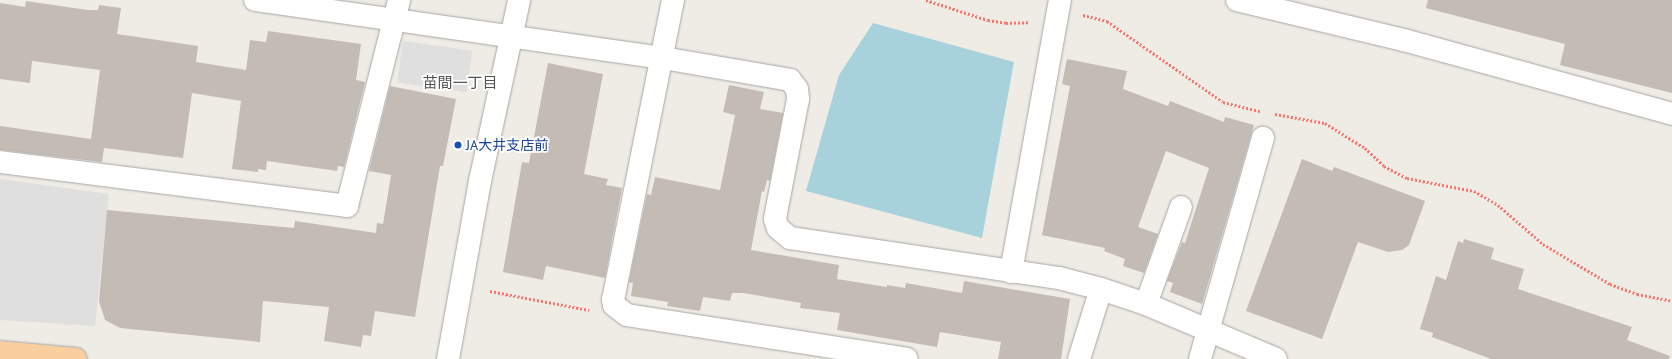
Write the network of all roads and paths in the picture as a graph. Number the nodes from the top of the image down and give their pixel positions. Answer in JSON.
{"nodes":[{"id":1,"x":255,"y":0,"type":"edge"},
{"id":2,"x":519,"y":0,"type":"edge"},
{"id":3,"x":673,"y":0,"type":"edge"},
{"id":4,"x":926,"y":0,"type":"edge"},
{"id":5,"x":1060,"y":0,"type":"edge"},
{"id":6,"x":1237,"y":0,"type":"edge"},
{"id":7,"x":1271,"y":4,"type":"edge"},
{"id":8,"x":396,"y":9,"type":"edge"},
{"id":9,"x":1079,"y":15,"type":"dead end"},
{"id":10,"x":1035,"y":20,"type":"dead end"},
{"id":11,"x":511,"y":36,"type":"junction"},
{"id":12,"x":663,"y":58,"type":"junction"},
{"id":13,"x":1264,"y":112,"type":"dead end"},
{"id":14,"x":1270,"y":113,"type":"dead end"},
{"id":15,"x":1672,"y":114,"type":"edge"},
{"id":16,"x":1264,"y":138,"type":"dead end"},
{"id":17,"x":0,"y":162,"type":"edge"},
{"id":18,"x":1181,"y":207,"type":"dead end"},
{"id":19,"x":1011,"y":272,"type":"junction"},
{"id":20,"x":1101,"y":289,"type":"junction"},
{"id":21,"x":490,"y":291,"type":"dead end"},
{"id":22,"x":1672,"y":301,"type":"edge"},
{"id":23,"x":1146,"y":304,"type":"junction"},
{"id":24,"x":614,"y":305,"type":"junction"},
{"id":25,"x":1208,"y":331,"type":"junction"},
{"id":26,"x":0,"y":352,"type":"edge"},
{"id":27,"x":76,"y":359,"type":"edge"},
{"id":28,"x":448,"y":359,"type":"edge"},
{"id":29,"x":907,"y":359,"type":"edge"},
{"id":30,"x":1079,"y":359,"type":"edge"},
{"id":31,"x":1200,"y":359,"type":"edge"},
{"id":32,"x":1276,"y":359,"type":"edge"}],
"edges":[{"from":1,"to":8,"type":"street"},
{"from":2,"to":11,"type":"street"},
{"from":3,"to":12,"type":"street"},
{"from":4,"to":10,"type":"path"},
{"from":5,"to":19,"type":"street"},
{"from":6,"to":7,"type":"street"},
{"from":7,"to":15,"type":"street"},
{"from":8,"to":11,"type":"street"},
{"from":8,"to":17,"type":"street"},
{"from":9,"to":13,"type":"path"},
{"from":11,"to":12,"type":"street"},
{"from":11,"to":28,"type":"street"},
{"from":12,"to":19,"type":"street"},
{"from":12,"to":24,"type":"street"},
{"from":14,"to":22,"type":"path"},
{"from":16,"to":25,"type":"street"},
{"from":18,"to":23,"type":"street"},
{"from":19,"to":20,"type":"street"},
{"from":20,"to":23,"type":"street"},
{"from":20,"to":30,"type":"street"},
{"from":21,"to":24,"type":"path"},
{"from":23,"to":25,"type":"street"},
{"from":24,"to":29,"type":"street"},
{"from":25,"to":31,"type":"street"},
{"from":25,"to":32,"type":"street"},
{"from":26,"to":27,"type":"main road"}]}
